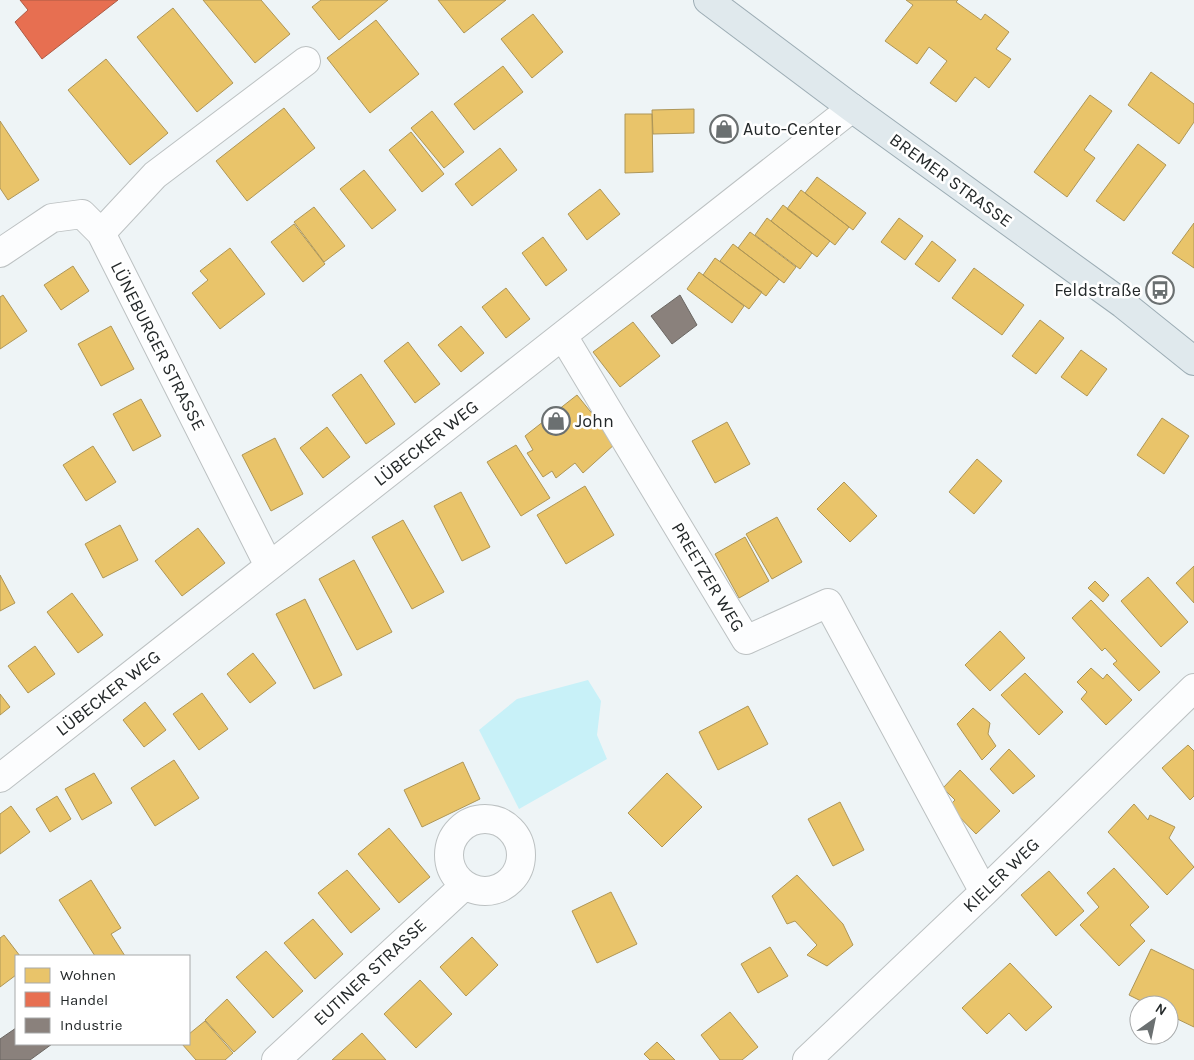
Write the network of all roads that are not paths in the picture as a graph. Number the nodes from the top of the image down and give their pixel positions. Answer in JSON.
{"nodes":[{"id":1,"x":708,"y":0,"type":"edge"},
{"id":2,"x":306,"y":61,"type":"dead end"},
{"id":3,"x":852,"y":108,"type":"junction"},
{"id":4,"x":101,"y":233,"type":"junction"},
{"id":5,"x":0,"y":253,"type":"edge"},
{"id":6,"x":562,"y":336,"type":"junction"},
{"id":7,"x":1194,"y":361,"type":"edge"},
{"id":8,"x":269,"y":566,"type":"junction"},
{"id":9,"x":1194,"y":688,"type":"edge"},
{"id":10,"x":0,"y":778,"type":"edge"},
{"id":11,"x":465,"y":885,"type":"dead end"},
{"id":12,"x":984,"y":892,"type":"junction"},
{"id":13,"x":276,"y":1060,"type":"edge"},
{"id":14,"x":807,"y":1060,"type":"edge"}],
"edges":[{"from":1,"to":3,"type":"main road","name":"BREMER STRASSE"},
{"from":2,"to":4,"type":"street"},
{"from":3,"to":6,"type":"street","name":"LÜBECKER WEG"},
{"from":3,"to":7,"type":"main road","name":"BREMER STRASSE"},
{"from":4,"to":5,"type":"street","name":"LÜNEBURGER STRASSE"},
{"from":4,"to":8,"type":"street","name":"LÜNEBURGER STRASSE"},
{"from":6,"to":8,"type":"street","name":"LÜBECKER WEG"},
{"from":6,"to":12,"type":"street","name":"PREETZER WEG"},
{"from":8,"to":10,"type":"street","name":"LÜBECKER WEG"},
{"from":9,"to":12,"type":"street","name":"KIELER WEG"},
{"from":11,"to":13,"type":"street","name":"EUTINER STRASSE"},
{"from":12,"to":14,"type":"street","name":"KIELER WEG"}]}
